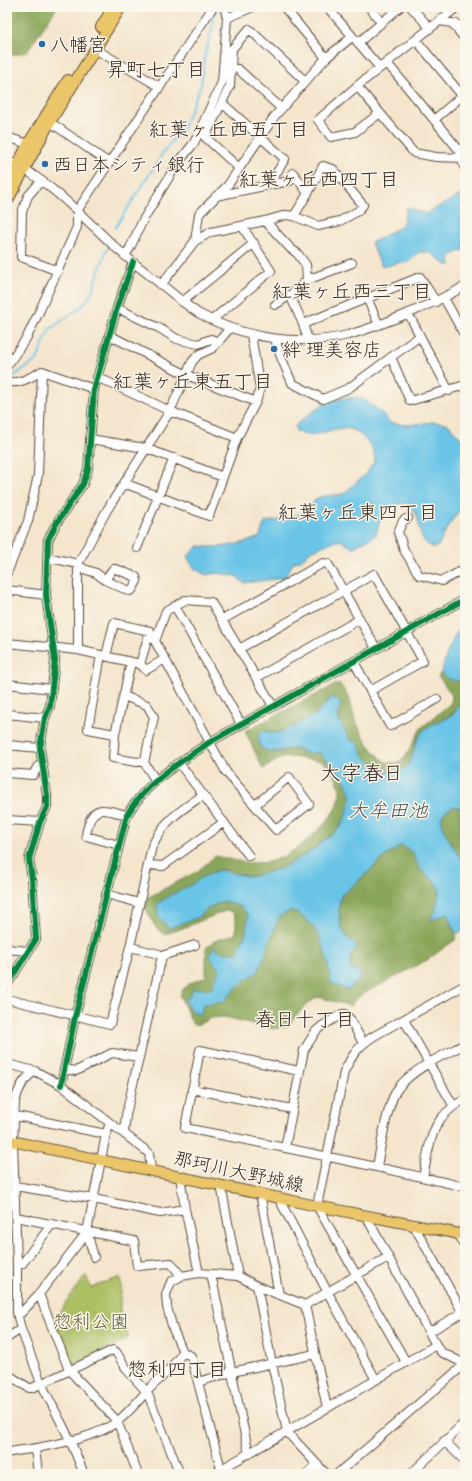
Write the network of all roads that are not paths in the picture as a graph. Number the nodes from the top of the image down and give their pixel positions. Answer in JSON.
{"nodes":[{"id":1,"x":113,"y":7,"type":"edge"},
{"id":2,"x":121,"y":7,"type":"edge"},
{"id":3,"x":214,"y":7,"type":"edge"},
{"id":4,"x":224,"y":7,"type":"edge"},
{"id":5,"x":253,"y":7,"type":"edge"},
{"id":6,"x":284,"y":7,"type":"edge"},
{"id":7,"x":327,"y":7,"type":"edge"},
{"id":8,"x":369,"y":7,"type":"edge"},
{"id":9,"x":400,"y":7,"type":"edge"},
{"id":10,"x":411,"y":7,"type":"edge"},
{"id":11,"x":456,"y":7,"type":"edge"},
{"id":12,"x":228,"y":18,"type":"junction"},
{"id":13,"x":440,"y":21,"type":"junction"},
{"id":14,"x":381,"y":22,"type":"junction"},
{"id":15,"x":452,"y":23,"type":"junction"},
{"id":16,"x":465,"y":26,"type":"edge"},
{"id":17,"x":430,"y":28,"type":"junction"},
{"id":18,"x":465,"y":39,"type":"edge"},
{"id":19,"x":355,"y":40,"type":"junction"},
{"id":20,"x":416,"y":40,"type":"junction"},
{"id":21,"x":95,"y":49,"type":"junction"},
{"id":22,"x":326,"y":58,"type":"junction"},
{"id":23,"x":387,"y":62,"type":"junction"},
{"id":24,"x":231,"y":67,"type":"junction"},
{"id":25,"x":380,"y":68,"type":"junction"},
{"id":26,"x":305,"y":82,"type":"junction"},
{"id":27,"x":357,"y":86,"type":"junction"},
{"id":28,"x":160,"y":87,"type":"junction"},
{"id":29,"x":464,"y":96,"type":"edge"},
{"id":30,"x":222,"y":103,"type":"junction"},
{"id":31,"x":281,"y":108,"type":"junction"},
{"id":32,"x":380,"y":113,"type":"junction"},
{"id":33,"x":434,"y":120,"type":"junction"},
{"id":34,"x":50,"y":122,"type":"junction"},
{"id":35,"x":7,"y":137,"type":"edge"},
{"id":36,"x":260,"y":137,"type":"junction"},
{"id":37,"x":28,"y":144,"type":"junction"},
{"id":38,"x":463,"y":158,"type":"edge"},
{"id":39,"x":7,"y":160,"type":"edge"},
{"id":40,"x":110,"y":163,"type":"junction"},
{"id":41,"x":20,"y":166,"type":"junction"},
{"id":42,"x":239,"y":168,"type":"junction"},
{"id":43,"x":465,"y":169,"type":"edge"},
{"id":44,"x":41,"y":181,"type":"junction"},
{"id":45,"x":7,"y":185,"type":"edge"},
{"id":46,"x":269,"y":185,"type":"junction"},
{"id":47,"x":308,"y":194,"type":"junction"},
{"id":48,"x":216,"y":196,"type":"junction"},
{"id":49,"x":7,"y":202,"type":"edge"},
{"id":50,"x":77,"y":212,"type":"junction"},
{"id":51,"x":294,"y":216,"type":"junction"},
{"id":52,"x":265,"y":221,"type":"junction"},
{"id":53,"x":242,"y":226,"type":"junction"},
{"id":54,"x":195,"y":241,"type":"junction"},
{"id":55,"x":254,"y":243,"type":"junction"},
{"id":56,"x":125,"y":256,"type":"junction"},
{"id":57,"x":133,"y":262,"type":"junction"},
{"id":58,"x":352,"y":263,"type":"dead end"},
{"id":59,"x":58,"y":271,"type":"junction"},
{"id":60,"x":307,"y":280,"type":"junction"},
{"id":61,"x":161,"y":285,"type":"junction"},
{"id":62,"x":465,"y":286,"type":"edge"},
{"id":63,"x":290,"y":295,"type":"junction"},
{"id":64,"x":367,"y":298,"type":"junction"},
{"id":65,"x":440,"y":300,"type":"junction"},
{"id":66,"x":182,"y":302,"type":"junction"},
{"id":67,"x":275,"y":305,"type":"dead end"},
{"id":68,"x":116,"y":308,"type":"junction"},
{"id":69,"x":408,"y":313,"type":"junction"},
{"id":70,"x":212,"y":320,"type":"junction"},
{"id":71,"x":303,"y":324,"type":"junction"},
{"id":72,"x":379,"y":325,"type":"junction"},
{"id":73,"x":230,"y":328,"type":"junction"},
{"id":74,"x":109,"y":335,"type":"junction"},
{"id":75,"x":251,"y":335,"type":"junction"},
{"id":76,"x":420,"y":336,"type":"junction"},
{"id":77,"x":465,"y":336,"type":"edge"},
{"id":78,"x":276,"y":339,"type":"junction"},
{"id":79,"x":308,"y":340,"type":"junction"},
{"id":80,"x":219,"y":342,"type":"junction"},
{"id":81,"x":391,"y":357,"type":"junction"},
{"id":82,"x":7,"y":366,"type":"edge"},
{"id":83,"x":42,"y":371,"type":"junction"},
{"id":84,"x":187,"y":375,"type":"junction"},
{"id":85,"x":97,"y":377,"type":"junction"},
{"id":86,"x":9,"y":381,"type":"edge"},
{"id":87,"x":465,"y":385,"type":"edge"},
{"id":88,"x":94,"y":389,"type":"junction"},
{"id":89,"x":449,"y":391,"type":"junction"},
{"id":90,"x":256,"y":402,"type":"junction"},
{"id":91,"x":170,"y":411,"type":"junction"},
{"id":92,"x":237,"y":438,"type":"junction"},
{"id":93,"x":90,"y":439,"type":"junction"},
{"id":94,"x":146,"y":448,"type":"junction"},
{"id":95,"x":174,"y":458,"type":"junction"},
{"id":96,"x":223,"y":477,"type":"junction"},
{"id":97,"x":124,"y":482,"type":"junction"},
{"id":98,"x":158,"y":496,"type":"junction"},
{"id":99,"x":408,"y":518,"type":"dead end"},
{"id":100,"x":137,"y":548,"type":"dead end"},
{"id":101,"x":47,"y":557,"type":"junction"},
{"id":102,"x":78,"y":564,"type":"junction"},
{"id":103,"x":465,"y":569,"type":"edge"},
{"id":104,"x":7,"y":573,"type":"edge"},
{"id":105,"x":105,"y":580,"type":"dead end"},
{"id":106,"x":7,"y":590,"type":"edge"},
{"id":107,"x":343,"y":590,"type":"junction"},
{"id":108,"x":46,"y":595,"type":"junction"},
{"id":109,"x":465,"y":599,"type":"edge"},
{"id":110,"x":175,"y":606,"type":"junction"},
{"id":111,"x":360,"y":619,"type":"junction"},
{"id":112,"x":222,"y":620,"type":"junction"},
{"id":113,"x":407,"y":631,"type":"junction"},
{"id":114,"x":7,"y":643,"type":"edge"},
{"id":115,"x":54,"y":647,"type":"junction"},
{"id":116,"x":239,"y":648,"type":"junction"},
{"id":117,"x":376,"y":648,"type":"junction"},
{"id":118,"x":78,"y":650,"type":"junction"},
{"id":119,"x":104,"y":656,"type":"junction"},
{"id":120,"x":165,"y":659,"type":"junction"},
{"id":121,"x":131,"y":662,"type":"junction"},
{"id":122,"x":354,"y":662,"type":"junction"},
{"id":123,"x":140,"y":664,"type":"junction"},
{"id":124,"x":256,"y":678,"type":"junction"},
{"id":125,"x":7,"y":684,"type":"edge"},
{"id":126,"x":52,"y":689,"type":"junction"},
{"id":127,"x":370,"y":691,"type":"junction"},
{"id":128,"x":124,"y":696,"type":"junction"},
{"id":129,"x":436,"y":699,"type":"dead end"},
{"id":130,"x":273,"y":706,"type":"junction"},
{"id":131,"x":7,"y":714,"type":"edge"},
{"id":132,"x":45,"y":718,"type":"junction"},
{"id":133,"x":241,"y":724,"type":"junction"},
{"id":134,"x":115,"y":734,"type":"junction"},
{"id":135,"x":210,"y":742,"type":"junction"},
{"id":136,"x":7,"y":745,"type":"edge"},
{"id":137,"x":40,"y":748,"type":"junction"},
{"id":138,"x":143,"y":761,"type":"junction"},
{"id":139,"x":179,"y":763,"type":"junction"},
{"id":140,"x":42,"y":765,"type":"junction"},
{"id":141,"x":7,"y":773,"type":"edge"},
{"id":142,"x":156,"y":781,"type":"junction"},
{"id":143,"x":203,"y":795,"type":"junction"},
{"id":144,"x":255,"y":805,"type":"junction"},
{"id":145,"x":127,"y":815,"type":"junction"},
{"id":146,"x":7,"y":820,"type":"edge"},
{"id":147,"x":40,"y":822,"type":"junction"},
{"id":148,"x":224,"y":822,"type":"junction"},
{"id":149,"x":119,"y":845,"type":"junction"},
{"id":150,"x":249,"y":856,"type":"dead end"},
{"id":151,"x":148,"y":865,"type":"junction"},
{"id":152,"x":106,"y":894,"type":"junction"},
{"id":153,"x":139,"y":903,"type":"junction"},
{"id":154,"x":195,"y":944,"type":"dead end"},
{"id":155,"x":130,"y":947,"type":"junction"},
{"id":156,"x":7,"y":949,"type":"edge"},
{"id":157,"x":28,"y":951,"type":"junction"},
{"id":158,"x":162,"y":956,"type":"junction"},
{"id":159,"x":7,"y":983,"type":"edge"},
{"id":160,"x":465,"y":985,"type":"edge"},
{"id":161,"x":7,"y":999,"type":"edge"},
{"id":162,"x":75,"y":1017,"type":"junction"},
{"id":163,"x":404,"y":1020,"type":"junction"},
{"id":164,"x":363,"y":1042,"type":"junction"},
{"id":165,"x":465,"y":1044,"type":"edge"},
{"id":166,"x":140,"y":1057,"type":"junction"},
{"id":167,"x":429,"y":1063,"type":"junction"},
{"id":168,"x":7,"y":1064,"type":"edge"},
{"id":169,"x":64,"y":1069,"type":"junction"},
{"id":170,"x":35,"y":1071,"type":"junction"},
{"id":171,"x":299,"y":1071,"type":"junction"},
{"id":172,"x":61,"y":1085,"type":"junction"},
{"id":173,"x":192,"y":1089,"type":"junction"},
{"id":174,"x":465,"y":1099,"type":"edge"},
{"id":175,"x":453,"y":1105,"type":"junction"},
{"id":176,"x":292,"y":1109,"type":"junction"},
{"id":177,"x":16,"y":1116,"type":"junction"},
{"id":178,"x":110,"y":1123,"type":"junction"},
{"id":179,"x":106,"y":1134,"type":"junction"},
{"id":180,"x":124,"y":1134,"type":"junction"},
{"id":181,"x":10,"y":1140,"type":"edge"},
{"id":182,"x":285,"y":1148,"type":"junction"},
{"id":183,"x":327,"y":1157,"type":"junction"},
{"id":184,"x":102,"y":1161,"type":"junction"},
{"id":185,"x":377,"y":1166,"type":"junction"},
{"id":186,"x":151,"y":1170,"type":"junction"},
{"id":187,"x":180,"y":1176,"type":"junction"},
{"id":188,"x":423,"y":1177,"type":"junction"},
{"id":189,"x":221,"y":1185,"type":"junction"},
{"id":190,"x":15,"y":1186,"type":"junction"},
{"id":191,"x":465,"y":1186,"type":"edge"},
{"id":192,"x":260,"y":1193,"type":"junction"},
{"id":193,"x":278,"y":1197,"type":"junction"},
{"id":194,"x":94,"y":1200,"type":"junction"},
{"id":195,"x":317,"y":1206,"type":"junction"},
{"id":196,"x":185,"y":1209,"type":"junction"},
{"id":197,"x":16,"y":1216,"type":"junction"},
{"id":198,"x":366,"y":1216,"type":"junction"},
{"id":199,"x":52,"y":1224,"type":"junction"},
{"id":200,"x":413,"y":1224,"type":"junction"},
{"id":201,"x":87,"y":1232,"type":"junction"},
{"id":202,"x":461,"y":1234,"type":"edge"},
{"id":203,"x":465,"y":1247,"type":"edge"},
{"id":204,"x":94,"y":1257,"type":"dead end"},
{"id":205,"x":388,"y":1257,"type":"junction"},
{"id":206,"x":17,"y":1264,"type":"junction"},
{"id":207,"x":199,"y":1273,"type":"junction"},
{"id":208,"x":211,"y":1274,"type":"junction"},
{"id":209,"x":181,"y":1276,"type":"junction"},
{"id":210,"x":238,"y":1276,"type":"junction"},
{"id":211,"x":356,"y":1276,"type":"junction"},
{"id":212,"x":257,"y":1286,"type":"junction"},
{"id":213,"x":328,"y":1293,"type":"junction"},
{"id":214,"x":39,"y":1294,"type":"junction"},
{"id":215,"x":279,"y":1295,"type":"junction"},
{"id":216,"x":305,"y":1305,"type":"junction"},
{"id":217,"x":464,"y":1312,"type":"edge"},
{"id":218,"x":18,"y":1313,"type":"junction"},
{"id":219,"x":21,"y":1329,"type":"junction"},
{"id":220,"x":429,"y":1332,"type":"junction"},
{"id":221,"x":7,"y":1338,"type":"edge"},
{"id":222,"x":436,"y":1345,"type":"junction"},
{"id":223,"x":182,"y":1352,"type":"junction"},
{"id":224,"x":315,"y":1354,"type":"junction"},
{"id":225,"x":406,"y":1362,"type":"junction"},
{"id":226,"x":272,"y":1364,"type":"junction"},
{"id":227,"x":465,"y":1364,"type":"edge"},
{"id":228,"x":69,"y":1370,"type":"junction"},
{"id":229,"x":232,"y":1372,"type":"junction"},
{"id":230,"x":7,"y":1374,"type":"edge"},
{"id":231,"x":376,"y":1380,"type":"junction"},
{"id":232,"x":198,"y":1382,"type":"junction"},
{"id":233,"x":41,"y":1383,"type":"junction"},
{"id":234,"x":147,"y":1392,"type":"junction"},
{"id":235,"x":327,"y":1408,"type":"junction"},
{"id":236,"x":117,"y":1421,"type":"junction"},
{"id":237,"x":465,"y":1422,"type":"edge"},
{"id":238,"x":287,"y":1432,"type":"junction"},
{"id":239,"x":70,"y":1440,"type":"junction"},
{"id":240,"x":444,"y":1441,"type":"junction"},
{"id":241,"x":35,"y":1448,"type":"junction"},
{"id":242,"x":7,"y":1454,"type":"edge"},
{"id":243,"x":249,"y":1454,"type":"junction"},
{"id":244,"x":465,"y":1461,"type":"edge"},
{"id":245,"x":317,"y":1464,"type":"junction"},
{"id":246,"x":221,"y":1469,"type":"junction"},
{"id":247,"x":38,"y":1474,"type":"edge"},
{"id":248,"x":84,"y":1474,"type":"edge"},
{"id":249,"x":138,"y":1474,"type":"edge"},
{"id":250,"x":180,"y":1474,"type":"edge"},
{"id":251,"x":213,"y":1474,"type":"edge"},
{"id":252,"x":307,"y":1474,"type":"edge"},
{"id":253,"x":326,"y":1474,"type":"edge"},
{"id":254,"x":337,"y":1474,"type":"edge"},
{"id":255,"x":411,"y":1474,"type":"edge"}],
"edges":[{"from":1,"to":37,"type":"main road"},
{"from":2,"to":21,"type":"main road"},
{"from":3,"to":28,"type":"street"},
{"from":4,"to":12,"type":"street"},
{"from":5,"to":12,"type":"street"},
{"from":6,"to":22,"type":"street"},
{"from":7,"to":19,"type":"street"},
{"from":8,"to":14,"type":"street"},
{"from":9,"to":14,"type":"street"},
{"from":10,"to":17,"type":"street"},
{"from":11,"to":13,"type":"street"},
{"from":12,"to":56,"type":"street"},
{"from":13,"to":15,"type":"street"},
{"from":13,"to":17,"type":"street"},
{"from":14,"to":19,"type":"street"},
{"from":15,"to":16,"type":"street"},
{"from":15,"to":18,"type":"street"},
{"from":17,"to":20,"type":"street"},
{"from":19,"to":22,"type":"street"},
{"from":19,"to":25,"type":"street"},
{"from":20,"to":23,"type":"street"},
{"from":20,"to":29,"type":"street"},
{"from":21,"to":28,"type":"street"},
{"from":21,"to":34,"type":"main road"},
{"from":22,"to":26,"type":"street"},
{"from":23,"to":25,"type":"street"},
{"from":23,"to":33,"type":"street"},
{"from":24,"to":26,"type":"street"},
{"from":24,"to":30,"type":"street"},
{"from":24,"to":31,"type":"street"},
{"from":25,"to":27,"type":"street"},
{"from":26,"to":31,"type":"street"},
{"from":27,"to":32,"type":"street"},
{"from":27,"to":32,"type":"street"},
{"from":28,"to":40,"type":"street"},
{"from":29,"to":33,"type":"street"},
{"from":30,"to":36,"type":"street"},
{"from":30,"to":42,"type":"street"},
{"from":31,"to":36,"type":"street"},
{"from":32,"to":38,"type":"street"},
{"from":33,"to":38,"type":"street"},
{"from":34,"to":40,"type":"street"},
{"from":34,"to":41,"type":"main road"},
{"from":35,"to":37,"type":"street"},
{"from":36,"to":42,"type":"street"},
{"from":36,"to":46,"type":"street"},
{"from":37,"to":41,"type":"main road"},
{"from":38,"to":43,"type":"street"},
{"from":39,"to":41,"type":"street"},
{"from":40,"to":50,"type":"street"},
{"from":41,"to":44,"type":"street"},
{"from":41,"to":45,"type":"main road"},
{"from":41,"to":49,"type":"main road"},
{"from":42,"to":48,"type":"street"},
{"from":44,"to":50,"type":"street"},
{"from":44,"to":59,"type":"street"},
{"from":46,"to":47,"type":"street"},
{"from":46,"to":48,"type":"street"},
{"from":47,"to":51,"type":"street"},
{"from":47,"to":51,"type":"street"},
{"from":48,"to":54,"type":"street"},
{"from":50,"to":56,"type":"street"},
{"from":50,"to":59,"type":"street"},
{"from":51,"to":52,"type":"street"},
{"from":52,"to":53,"type":"street"},
{"from":52,"to":60,"type":"street"},
{"from":53,"to":54,"type":"street"},
{"from":53,"to":55,"type":"street"},
{"from":54,"to":61,"type":"street"},
{"from":55,"to":66,"type":"street"},
{"from":55,"to":70,"type":"street"},
{"from":56,"to":57,"type":"street"},
{"from":57,"to":61,"type":"street"},
{"from":57,"to":68,"type":"street"},
{"from":58,"to":60,"type":"street"},
{"from":59,"to":82,"type":"street"},
{"from":60,"to":63,"type":"street"},
{"from":61,"to":66,"type":"street"},
{"from":62,"to":65,"type":"street"},
{"from":63,"to":67,"type":"street"},
{"from":63,"to":71,"type":"street"},
{"from":64,"to":65,"type":"street"},
{"from":64,"to":71,"type":"street"},
{"from":64,"to":72,"type":"street"},
{"from":65,"to":69,"type":"street"},
{"from":65,"to":77,"type":"street"},
{"from":66,"to":70,"type":"street"},
{"from":68,"to":74,"type":"street"},
{"from":68,"to":80,"type":"street"},
{"from":69,"to":72,"type":"street"},
{"from":69,"to":76,"type":"street"},
{"from":70,"to":73,"type":"street"},
{"from":71,"to":79,"type":"street"},
{"from":72,"to":79,"type":"street"},
{"from":73,"to":75,"type":"street"},
{"from":73,"to":80,"type":"street"},
{"from":74,"to":84,"type":"street"},
{"from":74,"to":85,"type":"street"},
{"from":75,"to":78,"type":"street"},
{"from":75,"to":90,"type":"street"},
{"from":76,"to":81,"type":"street"},
{"from":76,"to":89,"type":"street"},
{"from":78,"to":79,"type":"street"},
{"from":78,"to":81,"type":"street"},
{"from":80,"to":84,"type":"street"},
{"from":81,"to":89,"type":"street"},
{"from":83,"to":86,"type":"street"},
{"from":83,"to":88,"type":"street"},
{"from":83,"to":104,"type":"street"},
{"from":84,"to":90,"type":"street"},
{"from":84,"to":91,"type":"street"},
{"from":85,"to":88,"type":"street"},
{"from":85,"to":91,"type":"street"},
{"from":87,"to":89,"type":"street"},
{"from":88,"to":93,"type":"street"},
{"from":90,"to":92,"type":"street"},
{"from":91,"to":92,"type":"street"},
{"from":91,"to":94,"type":"street"},
{"from":92,"to":96,"type":"street"},
{"from":93,"to":94,"type":"street"},
{"from":93,"to":101,"type":"street"},
{"from":94,"to":95,"type":"street"},
{"from":94,"to":97,"type":"street"},
{"from":95,"to":96,"type":"street"},
{"from":95,"to":98,"type":"street"},
{"from":96,"to":98,"type":"street"},
{"from":97,"to":98,"type":"street"},
{"from":97,"to":102,"type":"street"},
{"from":98,"to":100,"type":"street"},
{"from":99,"to":103,"type":"street"},
{"from":101,"to":102,"type":"street"},
{"from":101,"to":108,"type":"street"},
{"from":102,"to":105,"type":"street"},
{"from":102,"to":118,"type":"street"},
{"from":106,"to":108,"type":"street"},
{"from":107,"to":111,"type":"street"},
{"from":107,"to":112,"type":"street"},
{"from":107,"to":113,"type":"street"},
{"from":107,"to":116,"type":"street"},
{"from":108,"to":115,"type":"street"},
{"from":109,"to":113,"type":"street"},
{"from":110,"to":112,"type":"street"},
{"from":110,"to":120,"type":"street"},
{"from":110,"to":133,"type":"street"},
{"from":111,"to":117,"type":"street"},
{"from":111,"to":124,"type":"street"},
{"from":112,"to":116,"type":"street"},
{"from":113,"to":117,"type":"street"},
{"from":113,"to":127,"type":"street"},
{"from":114,"to":115,"type":"street"},
{"from":115,"to":118,"type":"street"},
{"from":115,"to":126,"type":"street"},
{"from":116,"to":124,"type":"street"},
{"from":117,"to":122,"type":"street"},
{"from":118,"to":119,"type":"street"},
{"from":119,"to":121,"type":"street"},
{"from":119,"to":123,"type":"street"},
{"from":119,"to":134,"type":"street"},
{"from":120,"to":123,"type":"street"},
{"from":120,"to":135,"type":"street"},
{"from":121,"to":123,"type":"street"},
{"from":121,"to":128,"type":"street"},
{"from":122,"to":127,"type":"street"},
{"from":122,"to":130,"type":"street"},
{"from":124,"to":130,"type":"street"},
{"from":125,"to":126,"type":"street"},
{"from":126,"to":132,"type":"street"},
{"from":127,"to":129,"type":"street"},
{"from":128,"to":134,"type":"street"},
{"from":128,"to":138,"type":"street"},
{"from":130,"to":133,"type":"street"},
{"from":131,"to":132,"type":"street"},
{"from":132,"to":137,"type":"street"},
{"from":133,"to":135,"type":"street"},
{"from":134,"to":138,"type":"street"},
{"from":135,"to":139,"type":"street"},
{"from":135,"to":144,"type":"street"},
{"from":136,"to":137,"type":"street"},
{"from":137,"to":140,"type":"street"},
{"from":138,"to":142,"type":"street"},
{"from":139,"to":142,"type":"street"},
{"from":139,"to":143,"type":"street"},
{"from":140,"to":141,"type":"street"},
{"from":140,"to":147,"type":"street"},
{"from":142,"to":145,"type":"street"},
{"from":143,"to":148,"type":"street"},
{"from":143,"to":151,"type":"street"},
{"from":144,"to":144,"type":"street"},
{"from":145,"to":149,"type":"street"},
{"from":145,"to":149,"type":"street"},
{"from":146,"to":147,"type":"street"},
{"from":147,"to":157,"type":"street"},
{"from":148,"to":150,"type":"street"},
{"from":148,"to":151,"type":"street"},
{"from":149,"to":152,"type":"street"},
{"from":151,"to":153,"type":"street"},
{"from":152,"to":153,"type":"street"},
{"from":152,"to":162,"type":"street"},
{"from":153,"to":155,"type":"street"},
{"from":154,"to":158,"type":"street"},
{"from":155,"to":158,"type":"street"},
{"from":155,"to":162,"type":"street"},
{"from":156,"to":157,"type":"street"},
{"from":157,"to":159,"type":"street"},
{"from":158,"to":166,"type":"street"},
{"from":160,"to":163,"type":"street"},
{"from":161,"to":162,"type":"street"},
{"from":162,"to":169,"type":"street"},
{"from":163,"to":164,"type":"street"},
{"from":163,"to":167,"type":"street"},
{"from":164,"to":171,"type":"street"},
{"from":164,"to":183,"type":"street"},
{"from":165,"to":167,"type":"street"},
{"from":166,"to":169,"type":"street"},
{"from":166,"to":180,"type":"street"},
{"from":167,"to":175,"type":"street"},
{"from":167,"to":185,"type":"street"},
{"from":168,"to":170,"type":"street"},
{"from":169,"to":172,"type":"street"},
{"from":170,"to":172,"type":"street"},
{"from":170,"to":177,"type":"street"},
{"from":171,"to":173,"type":"street"},
{"from":171,"to":176,"type":"street"},
{"from":172,"to":178,"type":"street"},
{"from":173,"to":176,"type":"street"},
{"from":173,"to":182,"type":"street"},
{"from":174,"to":175,"type":"street"},
{"from":175,"to":188,"type":"street"},
{"from":176,"to":182,"type":"street"},
{"from":177,"to":179,"type":"street"},
{"from":177,"to":181,"type":"street"},
{"from":178,"to":179,"type":"street"},
{"from":178,"to":180,"type":"street"},
{"from":179,"to":184,"type":"street"},
{"from":180,"to":186,"type":"street"},
{"from":181,"to":184,"type":"main road","name":"那珂川大野城線"},
{"from":181,"to":190,"type":"street"},
{"from":182,"to":183,"type":"street"},
{"from":183,"to":185,"type":"street"},
{"from":183,"to":195,"type":"street"},
{"from":184,"to":186,"type":"main road","name":"那珂川大野城線"},
{"from":184,"to":194,"type":"street"},
{"from":185,"to":188,"type":"street"},
{"from":186,"to":187,"type":"main road","name":"那珂川大野城線"},
{"from":187,"to":189,"type":"main road","name":"那珂川大野城線"},
{"from":187,"to":196,"type":"street"},
{"from":188,"to":191,"type":"street"},
{"from":189,"to":192,"type":"main road","name":"那珂川大野城線"},
{"from":189,"to":210,"type":"street"},
{"from":190,"to":194,"type":"street"},
{"from":190,"to":197,"type":"street"},
{"from":192,"to":193,"type":"main road","name":"那珂川大野城線"},
{"from":192,"to":215,"type":"street"},
{"from":193,"to":195,"type":"main road","name":"那珂川大野城線"},
{"from":193,"to":213,"type":"street"},
{"from":194,"to":196,"type":"street"},
{"from":194,"to":201,"type":"street"},
{"from":195,"to":198,"type":"main road","name":"那珂川大野城線"},
{"from":195,"to":211,"type":"street"},
{"from":196,"to":207,"type":"street"},
{"from":197,"to":199,"type":"street"},
{"from":197,"to":206,"type":"street"},
{"from":198,"to":200,"type":"main road","name":"那珂川大野城線"},
{"from":198,"to":205,"type":"street"},
{"from":199,"to":201,"type":"street"},
{"from":199,"to":206,"type":"street"},
{"from":200,"to":202,"type":"main road","name":"那珂川大野城線"},
{"from":200,"to":217,"type":"street"},
{"from":201,"to":204,"type":"street"},
{"from":201,"to":209,"type":"street"},
{"from":201,"to":214,"type":"street"},
{"from":202,"to":203,"type":"street"},
{"from":205,"to":211,"type":"street"},
{"from":205,"to":220,"type":"street"},
{"from":206,"to":218,"type":"street"},
{"from":207,"to":208,"type":"street"},
{"from":207,"to":209,"type":"street"},
{"from":208,"to":210,"type":"street"},
{"from":208,"to":229,"type":"street"},
{"from":209,"to":223,"type":"street"},
{"from":210,"to":212,"type":"street"},
{"from":211,"to":213,"type":"street"},
{"from":211,"to":225,"type":"street"},
{"from":212,"to":215,"type":"street"},
{"from":212,"to":226,"type":"street"},
{"from":213,"to":216,"type":"street"},
{"from":213,"to":231,"type":"street"},
{"from":214,"to":218,"type":"street"},
{"from":214,"to":228,"type":"street"},
{"from":215,"to":216,"type":"street"},
{"from":216,"to":224,"type":"street"},
{"from":217,"to":220,"type":"street"},
{"from":218,"to":219,"type":"street"},
{"from":219,"to":221,"type":"street"},
{"from":219,"to":233,"type":"street"},
{"from":220,"to":222,"type":"street"},
{"from":222,"to":225,"type":"street"},
{"from":222,"to":227,"type":"street"},
{"from":223,"to":232,"type":"street"},
{"from":223,"to":234,"type":"street"},
{"from":224,"to":226,"type":"street"},
{"from":224,"to":235,"type":"street"},
{"from":225,"to":231,"type":"street"},
{"from":226,"to":229,"type":"street"},
{"from":226,"to":238,"type":"street"},
{"from":227,"to":254,"type":"street"},
{"from":228,"to":233,"type":"street"},
{"from":228,"to":234,"type":"street"},
{"from":228,"to":236,"type":"street"},
{"from":229,"to":232,"type":"street"},
{"from":229,"to":243,"type":"street"},
{"from":230,"to":233,"type":"street"},
{"from":231,"to":235,"type":"street"},
{"from":232,"to":246,"type":"street"},
{"from":233,"to":239,"type":"street"},
{"from":234,"to":236,"type":"street"},
{"from":234,"to":250,"type":"street"},
{"from":235,"to":238,"type":"street"},
{"from":236,"to":239,"type":"street"},
{"from":236,"to":249,"type":"street"},
{"from":237,"to":240,"type":"street"},
{"from":238,"to":243,"type":"street"},
{"from":238,"to":245,"type":"street"},
{"from":239,"to":241,"type":"street"},
{"from":239,"to":248,"type":"street"},
{"from":240,"to":244,"type":"street"},
{"from":240,"to":255,"type":"street"},
{"from":241,"to":242,"type":"street"},
{"from":241,"to":247,"type":"street"},
{"from":243,"to":246,"type":"street"},
{"from":245,"to":252,"type":"street"},
{"from":245,"to":253,"type":"street"},
{"from":246,"to":251,"type":"street"}]}
